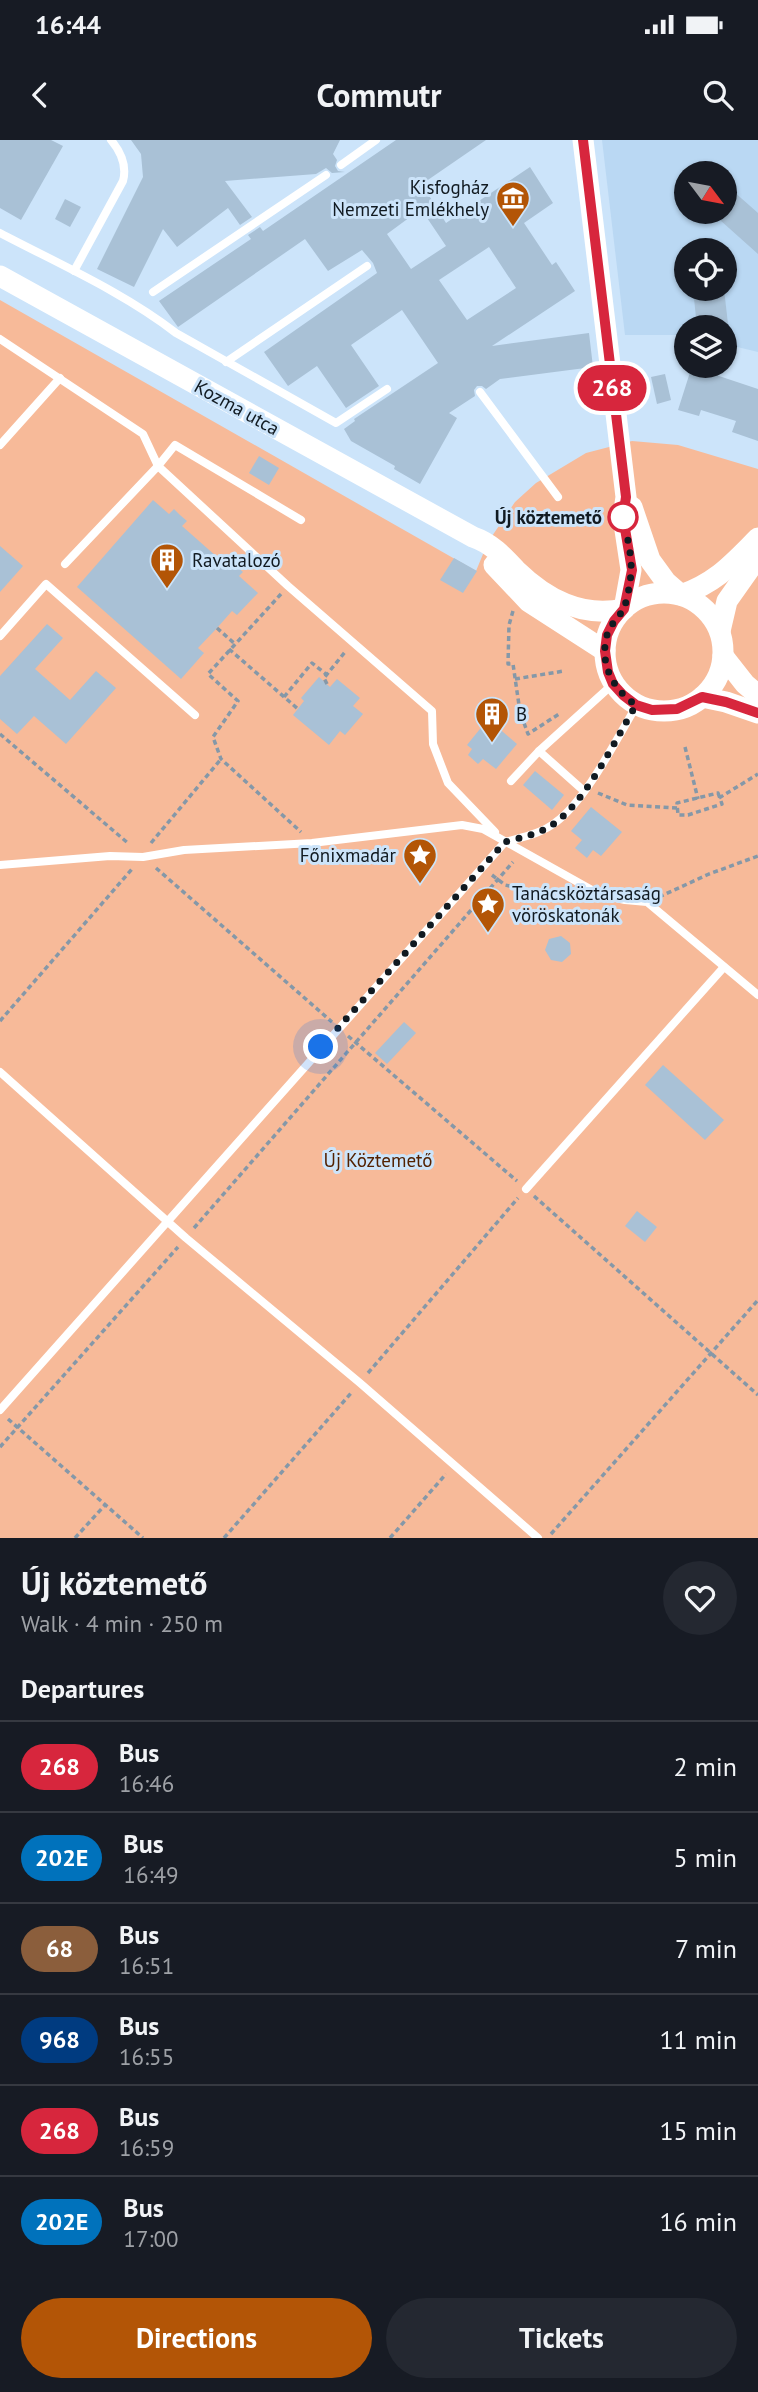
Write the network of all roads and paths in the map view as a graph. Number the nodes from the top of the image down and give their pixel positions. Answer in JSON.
{"nodes":[{"id":1,"x":111,"y":140,"type":"edge"},
{"id":2,"x":376,"y":140,"type":"edge"},
{"id":3,"x":583,"y":140,"type":"edge"},
{"id":4,"x":341,"y":164,"type":"dead end"},
{"id":5,"x":326,"y":175,"type":"dead end"},
{"id":6,"x":0,"y":233,"type":"edge"},
{"id":7,"x":367,"y":266,"type":"dead end"},
{"id":8,"x":74,"y":271,"type":"junction"},
{"id":9,"x":0,"y":276,"type":"edge"},
{"id":10,"x":153,"y":292,"type":"dead end"},
{"id":11,"x":0,"y":339,"type":"edge"},
{"id":12,"x":226,"y":362,"type":"junction"},
{"id":13,"x":60,"y":378,"type":"junction"},
{"id":14,"x":387,"y":389,"type":"dead end"},
{"id":15,"x":481,"y":392,"type":"dead end"},
{"id":16,"x":0,"y":445,"type":"edge"},
{"id":17,"x":158,"y":466,"type":"junction"},
{"id":18,"x":558,"y":497,"type":"dead end"},
{"id":19,"x":626,"y":497,"type":"junction"},
{"id":20,"x":301,"y":520,"type":"dead end"},
{"id":21,"x":473,"y":537,"type":"junction"},
{"id":22,"x":758,"y":538,"type":"edge"},
{"id":23,"x":758,"y":557,"type":"edge"},
{"id":24,"x":65,"y":564,"type":"dead end"},
{"id":25,"x":288,"y":586,"type":"junction"},
{"id":26,"x":681,"y":595,"type":"junction"},
{"id":27,"x":624,"y":609,"type":"junction"},
{"id":28,"x":512,"y":611,"type":"dead end"},
{"id":29,"x":217,"y":628,"type":"dead end"},
{"id":30,"x":720,"y":631,"type":"junction"},
{"id":31,"x":0,"y":636,"type":"edge"},
{"id":32,"x":354,"y":642,"type":"junction"},
{"id":33,"x":235,"y":644,"type":"junction"},
{"id":34,"x":229,"y":649,"type":"junction"},
{"id":35,"x":605,"y":651,"type":"junction"},
{"id":36,"x":723,"y":656,"type":"junction"},
{"id":37,"x":564,"y":671,"type":"dead end"},
{"id":38,"x":327,"y":675,"type":"junction"},
{"id":39,"x":514,"y":679,"type":"junction"},
{"id":40,"x":327,"y":684,"type":"dead end"},
{"id":41,"x":613,"y":684,"type":"junction"},
{"id":42,"x":758,"y":695,"type":"edge"},
{"id":43,"x":284,"y":697,"type":"junction"},
{"id":44,"x":702,"y":697,"type":"junction"},
{"id":45,"x":636,"y":705,"type":"junction"},
{"id":46,"x":568,"y":708,"type":"dead end"},
{"id":47,"x":298,"y":709,"type":"dead end"},
{"id":48,"x":758,"y":713,"type":"edge"},
{"id":49,"x":195,"y":715,"type":"dead end"},
{"id":50,"x":0,"y":734,"type":"edge"},
{"id":51,"x":685,"y":747,"type":"dead end"},
{"id":52,"x":539,"y":751,"type":"junction"},
{"id":53,"x":221,"y":759,"type":"junction"},
{"id":54,"x":758,"y":774,"type":"edge"},
{"id":55,"x":511,"y":782,"type":"dead end"},
{"id":56,"x":584,"y":790,"type":"junction"},
{"id":57,"x":594,"y":790,"type":"dead end"},
{"id":58,"x":719,"y":798,"type":"junction"},
{"id":59,"x":698,"y":799,"type":"junction"},
{"id":60,"x":677,"y":808,"type":"junction"},
{"id":61,"x":505,"y":842,"type":"junction"},
{"id":62,"x":312,"y":843,"type":"junction"},
{"id":63,"x":758,"y":856,"type":"edge"},
{"id":64,"x":143,"y":857,"type":"junction"},
{"id":65,"x":513,"y":862,"type":"dead end"},
{"id":66,"x":0,"y":865,"type":"edge"},
{"id":67,"x":482,"y":867,"type":"junction"},
{"id":68,"x":497,"y":880,"type":"junction"},
{"id":69,"x":514,"y":887,"type":"dead end"},
{"id":70,"x":647,"y":902,"type":"junction"},
{"id":71,"x":724,"y":967,"type":"junction"},
{"id":72,"x":758,"y":995,"type":"edge"},
{"id":73,"x":0,"y":1021,"type":"edge"},
{"id":74,"x":338,"y":1027,"type":"junction"},
{"id":75,"x":356,"y":1043,"type":"junction"},
{"id":76,"x":0,"y":1072,"type":"edge"},
{"id":77,"x":526,"y":1189,"type":"junction"},
{"id":78,"x":168,"y":1222,"type":"junction"},
{"id":79,"x":186,"y":1238,"type":"junction"},
{"id":80,"x":758,"y":1300,"type":"edge"},
{"id":81,"x":710,"y":1354,"type":"junction"},
{"id":82,"x":360,"y":1383,"type":"junction"},
{"id":83,"x":758,"y":1395,"type":"edge"},
{"id":84,"x":0,"y":1411,"type":"edge"},
{"id":85,"x":17,"y":1427,"type":"junction"},
{"id":86,"x":0,"y":1447,"type":"edge"},
{"id":87,"x":453,"y":1465,"type":"junction"},
{"id":88,"x":105,"y":1505,"type":"junction"},
{"id":89,"x":75,"y":1538,"type":"edge"},
{"id":90,"x":143,"y":1538,"type":"edge"},
{"id":91,"x":224,"y":1538,"type":"edge"},
{"id":92,"x":390,"y":1538,"type":"edge"},
{"id":93,"x":538,"y":1538,"type":"edge"},
{"id":94,"x":547,"y":1538,"type":"edge"}],
"edges":[{"from":1,"to":8,"type":"lane"},
{"from":2,"to":4,"type":"lane"},
{"from":3,"to":19,"type":"street"},
{"from":5,"to":10,"type":"lane"},
{"from":6,"to":8,"type":"lane"},
{"from":7,"to":12,"type":"lane"},
{"from":8,"to":12,"type":"lane"},
{"from":9,"to":21,"type":"street","name":"Kozma utca"},
{"from":11,"to":13,"type":"lane"},
{"from":12,"to":14,"type":"lane"},
{"from":13,"to":16,"type":"lane"},
{"from":13,"to":17,"type":"lane"},
{"from":15,"to":18,"type":"lane"},
{"from":17,"to":20,"type":"lane"},
{"from":17,"to":24,"type":"lane"},
{"from":17,"to":25,"type":"lane"},
{"from":19,"to":26,"type":"street"},
{"from":19,"to":27,"type":"street"},
{"from":21,"to":27,"type":"street","name":"Kozma utca"},
{"from":21,"to":35,"type":"street","name":"Kozma utca"},
{"from":22,"to":26,"type":"street"},
{"from":23,"to":30,"type":"street"},
{"from":25,"to":32,"type":"lane"},
{"from":25,"to":33,"type":"path"},
{"from":26,"to":27,"type":"street","name":"Kozma utca"},
{"from":26,"to":30,"type":"street"},
{"from":27,"to":35,"type":"street"},
{"from":28,"to":39,"type":"path"},
{"from":29,"to":33,"type":"path"},
{"from":30,"to":36,"type":"street"},
{"from":31,"to":49,"type":"lane"},
{"from":32,"to":38,"type":"path"},
{"from":32,"to":61,"type":"lane"},
{"from":33,"to":34,"type":"path"},
{"from":34,"to":43,"type":"path"},
{"from":34,"to":53,"type":"path"},
{"from":35,"to":41,"type":"street"},
{"from":36,"to":42,"type":"street"},
{"from":36,"to":44,"type":"street"},
{"from":37,"to":39,"type":"path"},
{"from":38,"to":40,"type":"path"},
{"from":38,"to":43,"type":"path"},
{"from":39,"to":46,"type":"path"},
{"from":41,"to":45,"type":"street"},
{"from":41,"to":52,"type":"lane"},
{"from":43,"to":47,"type":"path"},
{"from":44,"to":45,"type":"street"},
{"from":44,"to":48,"type":"street"},
{"from":45,"to":56,"type":"lane"},
{"from":50,"to":64,"type":"path"},
{"from":51,"to":59,"type":"path"},
{"from":52,"to":55,"type":"lane"},
{"from":52,"to":56,"type":"lane"},
{"from":53,"to":62,"type":"path"},
{"from":53,"to":64,"type":"path"},
{"from":54,"to":58,"type":"path"},
{"from":56,"to":61,"type":"lane"},
{"from":57,"to":60,"type":"path"},
{"from":58,"to":59,"type":"path"},
{"from":58,"to":60,"type":"path"},
{"from":59,"to":60,"type":"path"},
{"from":61,"to":62,"type":"lane"},
{"from":61,"to":67,"type":"lane"},
{"from":61,"to":70,"type":"lane"},
{"from":62,"to":64,"type":"lane"},
{"from":63,"to":70,"type":"path"},
{"from":64,"to":66,"type":"lane"},
{"from":64,"to":73,"type":"path"},
{"from":64,"to":74,"type":"path"},
{"from":65,"to":68,"type":"path"},
{"from":67,"to":68,"type":"path"},
{"from":67,"to":74,"type":"lane"},
{"from":68,"to":69,"type":"path"},
{"from":68,"to":75,"type":"path"},
{"from":70,"to":71,"type":"lane"},
{"from":71,"to":72,"type":"lane"},
{"from":71,"to":77,"type":"lane"},
{"from":74,"to":75,"type":"path"},
{"from":74,"to":78,"type":"lane"},
{"from":75,"to":77,"type":"path"},
{"from":75,"to":79,"type":"path"},
{"from":76,"to":78,"type":"lane"},
{"from":77,"to":81,"type":"path"},
{"from":77,"to":82,"type":"path"},
{"from":78,"to":79,"type":"lane"},
{"from":78,"to":84,"type":"lane"},
{"from":79,"to":82,"type":"lane"},
{"from":79,"to":85,"type":"path"},
{"from":80,"to":81,"type":"path"},
{"from":81,"to":83,"type":"path"},
{"from":81,"to":94,"type":"path"},
{"from":82,"to":87,"type":"lane"},
{"from":82,"to":91,"type":"path"},
{"from":84,"to":85,"type":"path"},
{"from":85,"to":86,"type":"path"},
{"from":85,"to":88,"type":"path"},
{"from":87,"to":92,"type":"path"},
{"from":87,"to":93,"type":"lane"},
{"from":88,"to":89,"type":"path"},
{"from":88,"to":90,"type":"path"}]}
